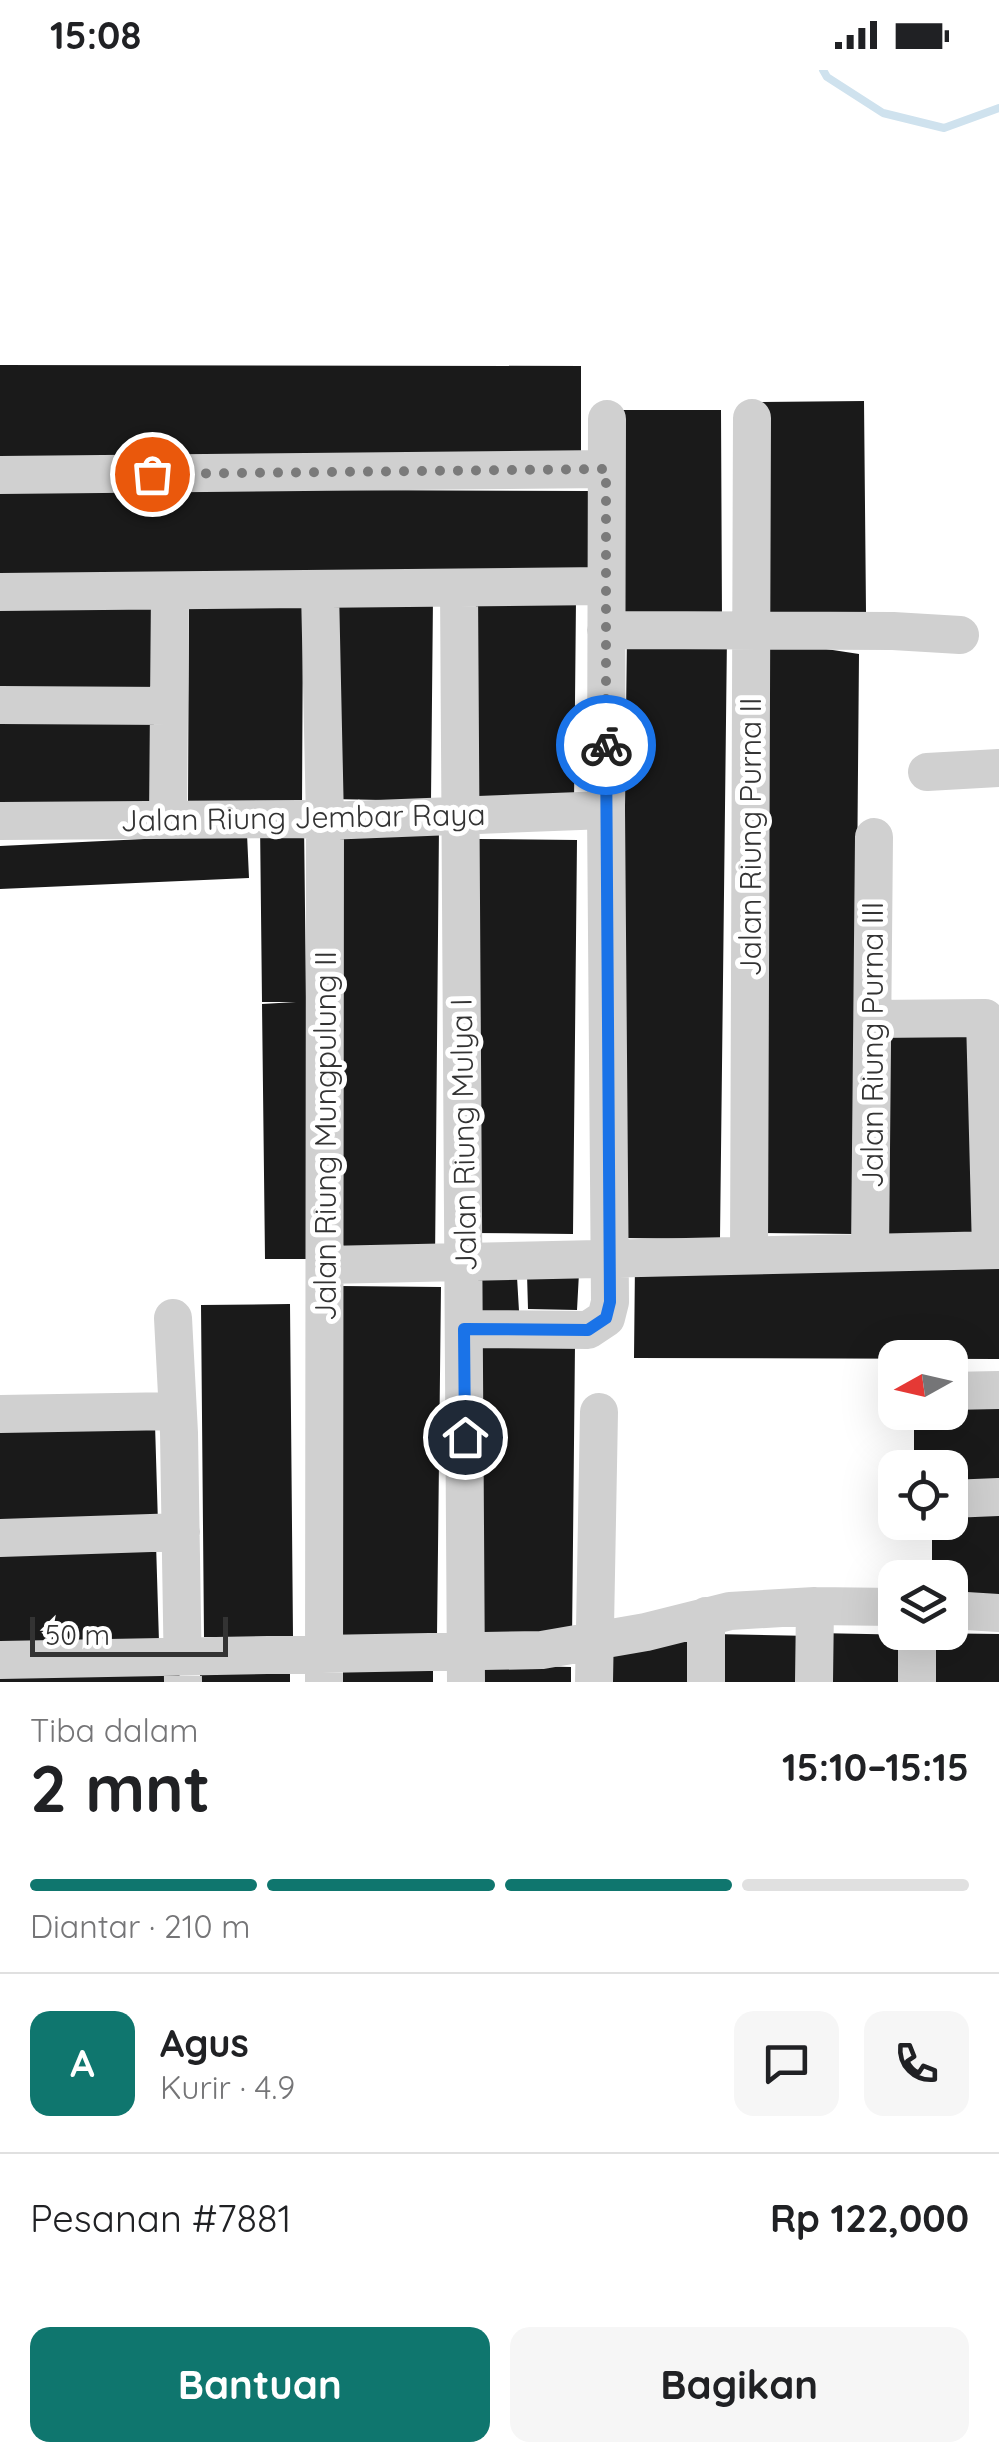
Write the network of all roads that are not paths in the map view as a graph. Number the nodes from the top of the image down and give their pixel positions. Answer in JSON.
{"nodes":[{"id":1,"x":607,"y":418,"type":"dead end"},
{"id":2,"x":752,"y":418,"type":"dead end"},
{"id":3,"x":606,"y":469,"type":"junction"},
{"id":4,"x":0,"y":475,"type":"edge"},
{"id":5,"x":605,"y":586,"type":"junction"},
{"id":6,"x":459,"y":588,"type":"junction"},
{"id":7,"x":320,"y":590,"type":"junction"},
{"id":8,"x":170,"y":591,"type":"junction"},
{"id":9,"x":0,"y":592,"type":"edge"},
{"id":10,"x":750,"y":629,"type":"junction"},
{"id":11,"x":606,"y":630,"type":"junction"},
{"id":12,"x":960,"y":635,"type":"dead end"},
{"id":13,"x":0,"y":705,"type":"edge"},
{"id":14,"x":168,"y":706,"type":"junction"},
{"id":15,"x":999,"y":768,"type":"edge"},
{"id":16,"x":927,"y":772,"type":"dead end"},
{"id":17,"x":606,"y":810,"type":"junction"},
{"id":18,"x":460,"y":816,"type":"junction"},
{"id":19,"x":168,"y":819,"type":"junction"},
{"id":20,"x":0,"y":821,"type":"edge"},
{"id":21,"x":325,"y":821,"type":"junction"},
{"id":22,"x":874,"y":837,"type":"dead end"},
{"id":23,"x":873,"y":1018,"type":"junction"},
{"id":24,"x":995,"y":1250,"type":"edge"},
{"id":25,"x":870,"y":1253,"type":"junction"},
{"id":26,"x":750,"y":1255,"type":"junction"},
{"id":27,"x":612,"y":1259,"type":"junction"},
{"id":28,"x":464,"y":1262,"type":"junction"},
{"id":29,"x":325,"y":1265,"type":"junction"},
{"id":30,"x":172,"y":1318,"type":"dead end"},
{"id":31,"x":464,"y":1329,"type":"junction"},
{"id":32,"x":999,"y":1390,"type":"edge"},
{"id":33,"x":968,"y":1391,"type":"edge"},
{"id":34,"x":176,"y":1410,"type":"junction"},
{"id":35,"x":599,"y":1412,"type":"dead end"},
{"id":36,"x":0,"y":1414,"type":"edge"},
{"id":37,"x":999,"y":1498,"type":"edge"},
{"id":38,"x":968,"y":1499,"type":"edge"},
{"id":39,"x":181,"y":1532,"type":"junction"},
{"id":40,"x":0,"y":1538,"type":"edge"},
{"id":41,"x":814,"y":1606,"type":"junction"},
{"id":42,"x":878,"y":1607,"type":"edge"},
{"id":43,"x":968,"y":1611,"type":"edge"},
{"id":44,"x":999,"y":1613,"type":"edge"},
{"id":45,"x":706,"y":1616,"type":"junction"},
{"id":46,"x":593,"y":1643,"type":"junction"},
{"id":47,"x":918,"y":1650,"type":"edge"},
{"id":48,"x":0,"y":1660,"type":"edge"},
{"id":49,"x":466,"y":1668,"type":"edge"},
{"id":50,"x":183,"y":1669,"type":"edge"},
{"id":51,"x":324,"y":1669,"type":"edge"},
{"id":52,"x":594,"y":1682,"type":"edge"},
{"id":53,"x":706,"y":1682,"type":"edge"},
{"id":54,"x":814,"y":1682,"type":"edge"},
{"id":55,"x":917,"y":1682,"type":"edge"}],
"edges":[{"from":1,"to":3,"type":"street"},
{"from":2,"to":10,"type":"street","name":"Jalan Riung Purna II"},
{"from":3,"to":4,"type":"street"},
{"from":3,"to":5,"type":"street"},
{"from":5,"to":6,"type":"street"},
{"from":5,"to":11,"type":"street"},
{"from":6,"to":7,"type":"street"},
{"from":6,"to":18,"type":"street","name":"Jalan Riung Mulya I"},
{"from":7,"to":8,"type":"street"},
{"from":7,"to":21,"type":"street","name":"Jalan Riung Mungpulung II"},
{"from":8,"to":9,"type":"street"},
{"from":8,"to":14,"type":"street"},
{"from":10,"to":11,"type":"street"},
{"from":10,"to":12,"type":"street"},
{"from":10,"to":26,"type":"street","name":"Jalan Riung Purna II"},
{"from":11,"to":17,"type":"street"},
{"from":13,"to":14,"type":"street"},
{"from":14,"to":19,"type":"street"},
{"from":15,"to":16,"type":"street"},
{"from":17,"to":18,"type":"street","name":"Jalan Riung Jembar Raya"},
{"from":17,"to":27,"type":"street"},
{"from":18,"to":21,"type":"street","name":"Jalan Riung Jembar Raya"},
{"from":18,"to":28,"type":"street","name":"Jalan Riung Mulya I"},
{"from":19,"to":20,"type":"street","name":"Jalan Riung Jembar Raya"},
{"from":19,"to":21,"type":"street","name":"Jalan Riung Jembar Raya"},
{"from":21,"to":29,"type":"street","name":"Jalan Riung Mungpulung II"},
{"from":22,"to":23,"type":"street","name":"Jalan Riung Purna III"},
{"from":23,"to":24,"type":"street"},
{"from":23,"to":25,"type":"street","name":"Jalan Riung Purna III"},
{"from":24,"to":25,"type":"street"},
{"from":25,"to":26,"type":"street"},
{"from":26,"to":27,"type":"street"},
{"from":27,"to":28,"type":"street"},
{"from":27,"to":31,"type":"street"},
{"from":28,"to":29,"type":"street"},
{"from":28,"to":31,"type":"street","name":"Jalan Riung Mulya I"},
{"from":29,"to":51,"type":"street","name":"Jalan Riung Mungpulung II"},
{"from":30,"to":34,"type":"street"},
{"from":31,"to":49,"type":"street","name":"Jalan Riung Mulya I"},
{"from":32,"to":33,"type":"street"},
{"from":34,"to":36,"type":"street"},
{"from":34,"to":39,"type":"street"},
{"from":35,"to":46,"type":"street"},
{"from":37,"to":38,"type":"street"},
{"from":39,"to":40,"type":"street"},
{"from":39,"to":50,"type":"street"},
{"from":41,"to":42,"type":"street"},
{"from":41,"to":45,"type":"street"},
{"from":41,"to":54,"type":"street"},
{"from":43,"to":44,"type":"street"},
{"from":45,"to":46,"type":"street"},
{"from":45,"to":53,"type":"street"},
{"from":46,"to":49,"type":"street"},
{"from":46,"to":52,"type":"street"},
{"from":47,"to":55,"type":"street"},
{"from":48,"to":50,"type":"street"},
{"from":49,"to":51,"type":"street"},
{"from":50,"to":51,"type":"street"}]}
